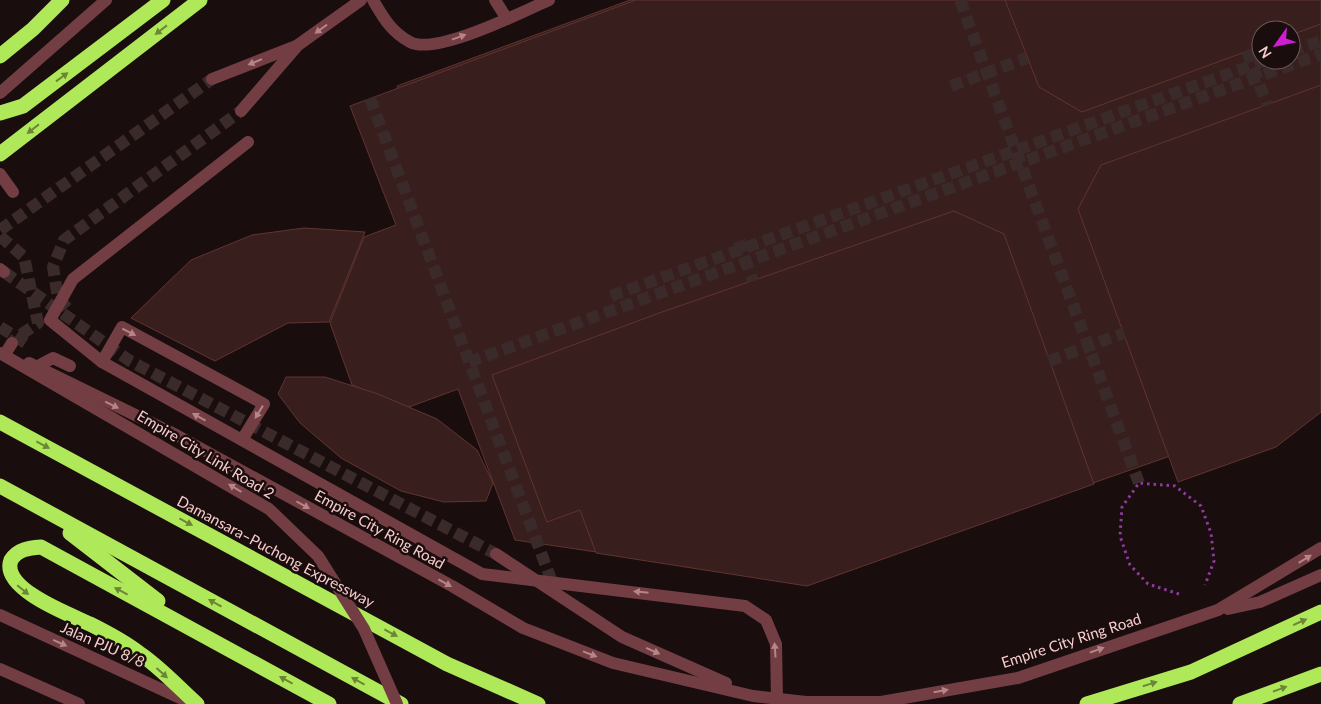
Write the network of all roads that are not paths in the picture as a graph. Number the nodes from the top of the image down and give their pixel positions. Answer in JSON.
{"nodes":[{"id":1,"x":62,"y":0,"type":"edge"},
{"id":2,"x":106,"y":0,"type":"edge"},
{"id":3,"x":163,"y":0,"type":"edge"},
{"id":4,"x":200,"y":0,"type":"edge"},
{"id":5,"x":360,"y":0,"type":"edge"},
{"id":6,"x":373,"y":0,"type":"edge"},
{"id":7,"x":495,"y":0,"type":"edge"},
{"id":8,"x":549,"y":0,"type":"edge"},
{"id":9,"x":507,"y":19,"type":"junction"},
{"id":10,"x":298,"y":45,"type":"junction"},
{"id":11,"x":0,"y":56,"type":"edge"},
{"id":12,"x":212,"y":79,"type":"tunnel mouth"},
{"id":13,"x":0,"y":93,"type":"edge"},
{"id":14,"x":241,"y":111,"type":"tunnel mouth"},
{"id":15,"x":0,"y":113,"type":"edge"},
{"id":16,"x":248,"y":142,"type":"dead end"},
{"id":17,"x":0,"y":154,"type":"edge"},
{"id":18,"x":0,"y":174,"type":"edge"},
{"id":19,"x":13,"y":192,"type":"dead end"},
{"id":20,"x":5,"y":349,"type":"edge"},
{"id":21,"x":102,"y":362,"type":"junction"},
{"id":22,"x":70,"y":366,"type":"dead end"},
{"id":23,"x":36,"y":367,"type":"junction"},
{"id":24,"x":0,"y":422,"type":"edge"},
{"id":25,"x":242,"y":440,"type":"junction"},
{"id":26,"x":0,"y":486,"type":"edge"},
{"id":27,"x":23,"y":499,"type":"junction"},
{"id":28,"x":1321,"y":548,"type":"edge"},
{"id":29,"x":496,"y":554,"type":"tunnel mouth"},
{"id":30,"x":1321,"y":574,"type":"edge"},
{"id":31,"x":536,"y":580,"type":"junction"},
{"id":32,"x":1218,"y":610,"type":"junction"},
{"id":33,"x":1321,"y":612,"type":"edge"},
{"id":34,"x":0,"y":615,"type":"edge"},
{"id":35,"x":241,"y":655,"type":"junction"},
{"id":36,"x":0,"y":668,"type":"edge"},
{"id":37,"x":1321,"y":674,"type":"edge"},
{"id":38,"x":754,"y":696,"type":"junction"},
{"id":39,"x":777,"y":699,"type":"junction"},
{"id":40,"x":79,"y":704,"type":"edge"},
{"id":41,"x":193,"y":704,"type":"edge"},
{"id":42,"x":197,"y":704,"type":"edge"},
{"id":43,"x":329,"y":704,"type":"edge"},
{"id":44,"x":399,"y":704,"type":"edge"},
{"id":45,"x":538,"y":704,"type":"edge"},
{"id":46,"x":1087,"y":704,"type":"edge"},
{"id":47,"x":1240,"y":704,"type":"edge"}],
"edges":[{"from":1,"to":11,"type":"highway"},
{"from":2,"to":13,"type":"street"},
{"from":15,"to":3,"type":"highway","one_way":true},
{"from":4,"to":17,"type":"highway","one_way":true},
{"from":5,"to":10,"type":"street","one_way":true},
{"from":6,"to":9,"type":"street","one_way":true},
{"from":7,"to":9,"type":"street"},
{"from":8,"to":9,"type":"street"},
{"from":10,"to":12,"type":"street","one_way":true},
{"from":10,"to":14,"type":"street"},
{"from":16,"to":21,"type":"street"},
{"from":18,"to":19,"type":"street"},
{"from":20,"to":23,"type":"street","name":"Empire City Ring Road"},
{"from":44,"to":20,"type":"street","name":"Empire City Link Road 2","one_way":true,"bridge":true},
{"from":25,"to":21,"type":"street","one_way":true},
{"from":21,"to":25,"type":"street","one_way":true},
{"from":22,"to":23,"type":"street"},
{"from":23,"to":38,"type":"street","name":"Empire City Ring Road","one_way":true},
{"from":24,"to":45,"type":"highway","name":"Damansara–Puchong Expressway","one_way":true},
{"from":25,"to":31,"type":"street"},
{"from":26,"to":27,"type":"highway"},
{"from":27,"to":35,"type":"highway"},
{"from":44,"to":27,"type":"highway","one_way":true},
{"from":32,"to":28,"type":"street","name":"Empire City Ring Road","one_way":true},
{"from":29,"to":31,"type":"street","name":"Empire City Ring Road"},
{"from":30,"to":32,"type":"street"},
{"from":31,"to":38,"type":"street","name":"Empire City Ring Road","one_way":true},
{"from":39,"to":31,"type":"street","one_way":true},
{"from":39,"to":32,"type":"street","name":"Empire City Ring Road","one_way":true},
{"from":46,"to":33,"type":"highway","one_way":true},
{"from":34,"to":41,"type":"street","name":"Jalan PJU 8/8","one_way":true},
{"from":35,"to":42,"type":"highway","one_way":true},
{"from":43,"to":35,"type":"highway","one_way":true},
{"from":36,"to":40,"type":"street"},
{"from":47,"to":37,"type":"highway","one_way":true},
{"from":38,"to":39,"type":"street","name":"Empire City Ring Road"}]}
